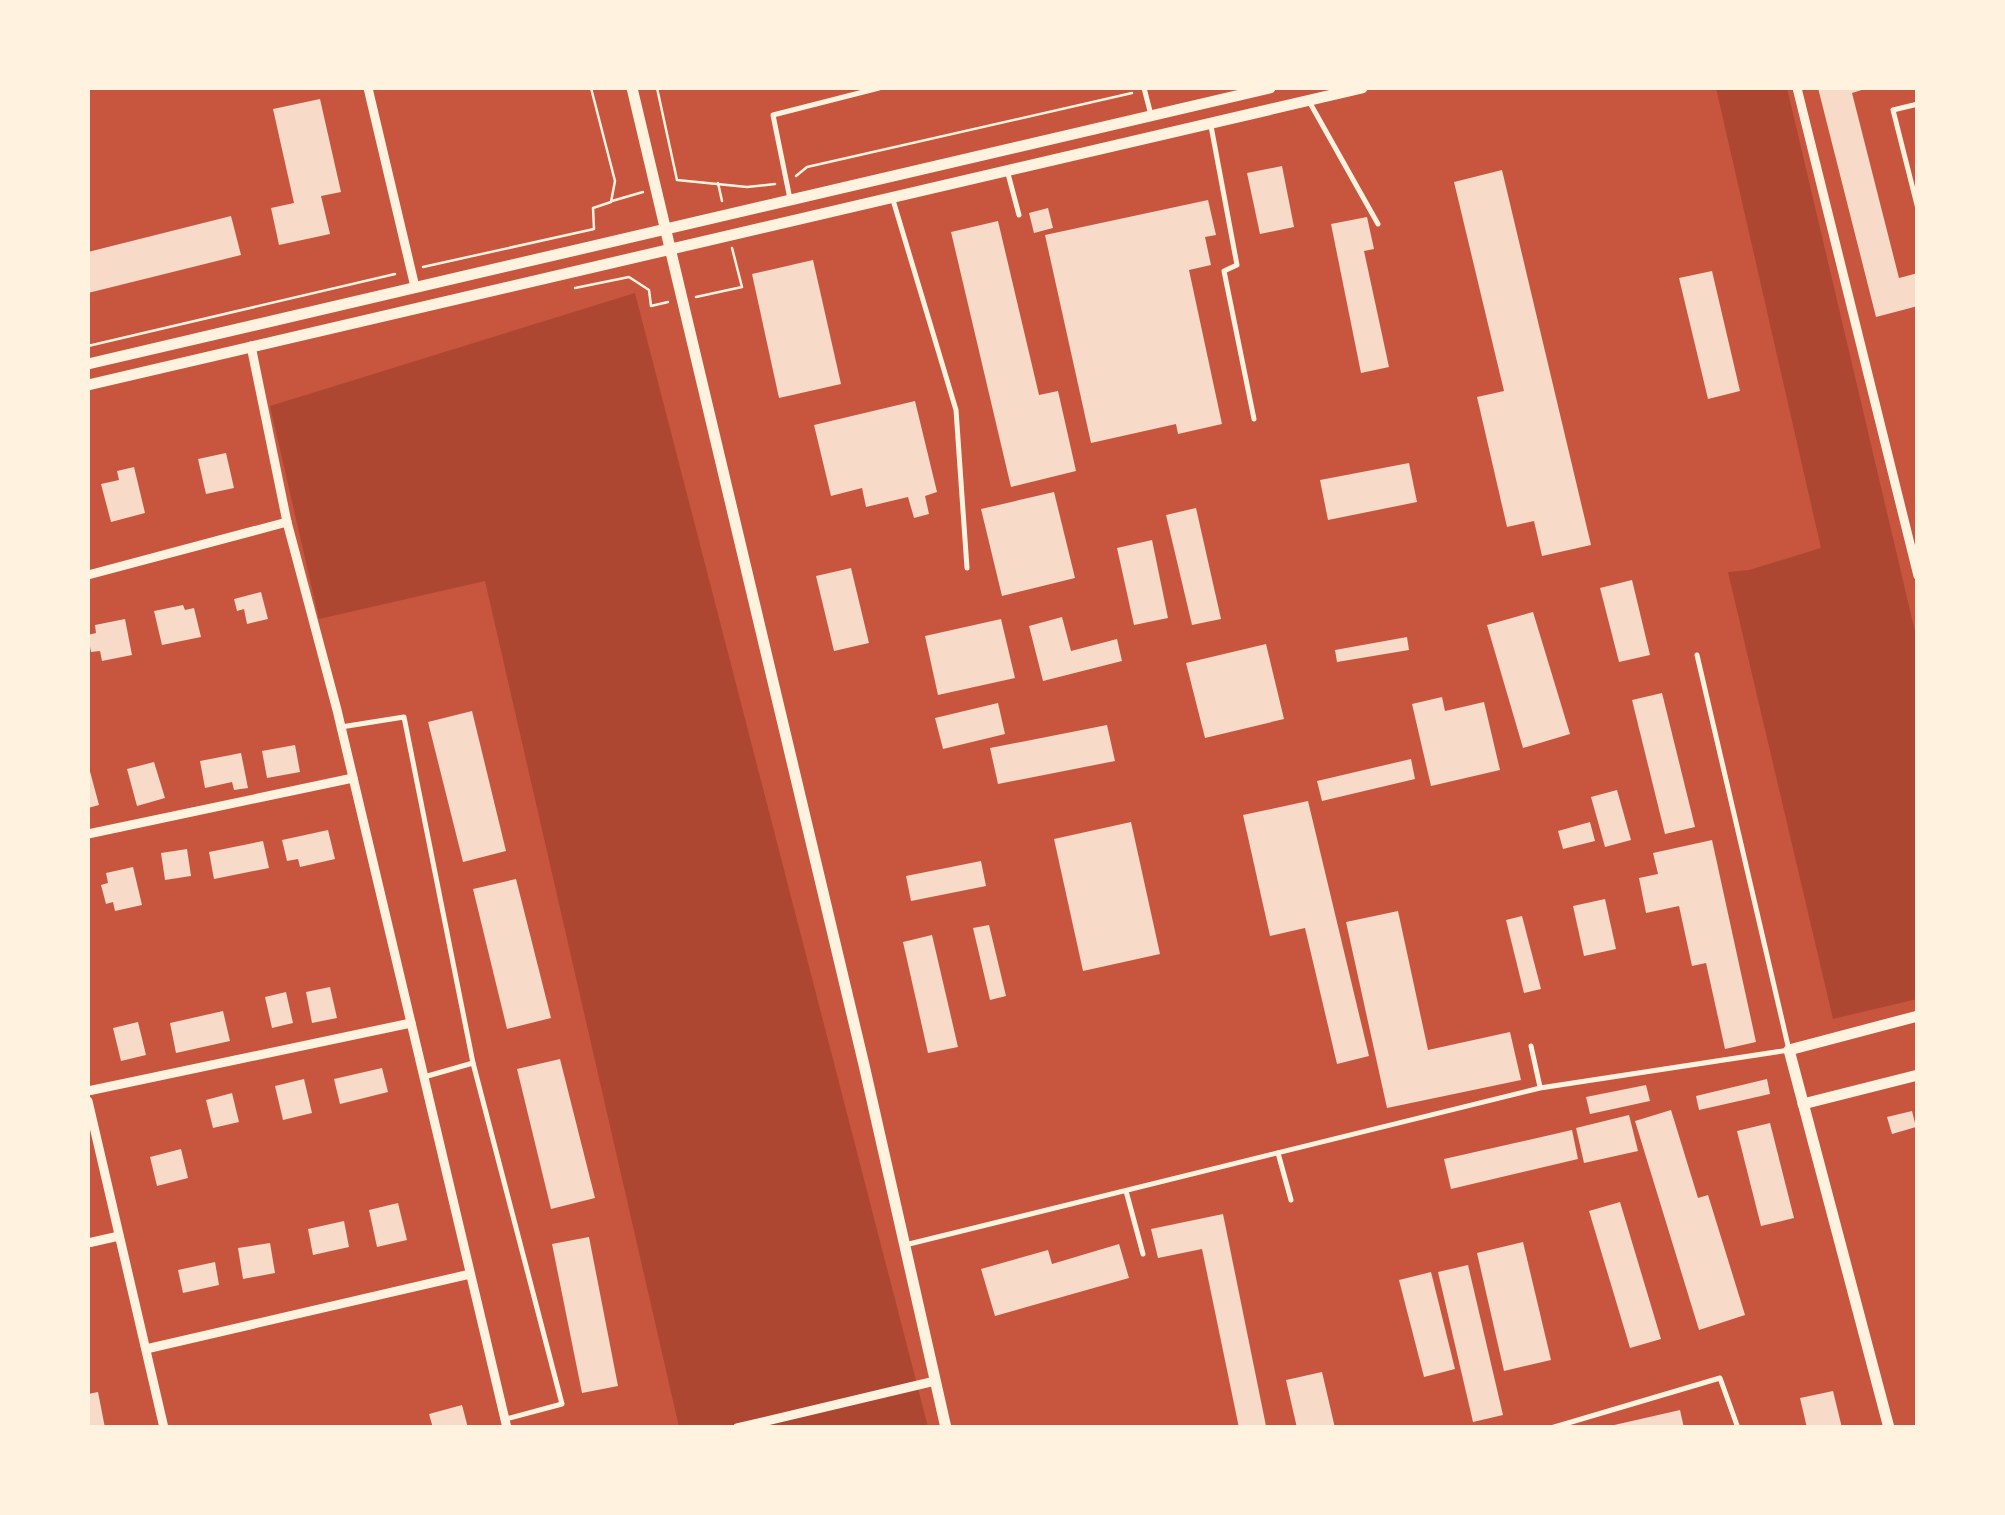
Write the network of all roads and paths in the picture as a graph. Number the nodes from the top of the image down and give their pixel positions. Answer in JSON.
{"nodes":[{"id":1,"x":368,"y":88,"type":"edge"},
{"id":2,"x":632,"y":88,"type":"edge"},
{"id":3,"x":657,"y":88,"type":"edge"},
{"id":4,"x":879,"y":88,"type":"edge"},
{"id":5,"x":1270,"y":88,"type":"edge"},
{"id":6,"x":1362,"y":88,"type":"edge"},
{"id":7,"x":1797,"y":88,"type":"edge"},
{"id":8,"x":1144,"y":89,"type":"edge"},
{"id":9,"x":1308,"y":100,"type":"junction"},
{"id":10,"x":1918,"y":104,"type":"edge"},
{"id":11,"x":1151,"y":115,"type":"junction"},
{"id":12,"x":1211,"y":123,"type":"junction"},
{"id":13,"x":1007,"y":170,"type":"junction"},
{"id":14,"x":718,"y":183,"type":"junction"},
{"id":15,"x":786,"y":183,"type":"junction"},
{"id":16,"x":893,"y":197,"type":"junction"},
{"id":17,"x":790,"y":199,"type":"junction"},
{"id":18,"x":1918,"y":209,"type":"edge"},
{"id":19,"x":724,"y":214,"type":"junction"},
{"id":20,"x":1019,"y":215,"type":"dead end"},
{"id":21,"x":1378,"y":224,"type":"dead end"},
{"id":22,"x":667,"y":227,"type":"junction"},
{"id":23,"x":728,"y":235,"type":"junction"},
{"id":24,"x":672,"y":248,"type":"junction"},
{"id":25,"x":415,"y":287,"type":"junction"},
{"id":26,"x":574,"y":288,"type":"dead end"},
{"id":27,"x":684,"y":300,"type":"junction"},
{"id":28,"x":251,"y":346,"type":"junction"},
{"id":29,"x":88,"y":364,"type":"edge"},
{"id":30,"x":88,"y":385,"type":"edge"},
{"id":31,"x":1254,"y":419,"type":"dead end"},
{"id":32,"x":288,"y":522,"type":"junction"},
{"id":33,"x":968,"y":568,"type":"dead end"},
{"id":34,"x":88,"y":575,"type":"edge"},
{"id":35,"x":1918,"y":576,"type":"edge"},
{"id":36,"x":1698,"y":655,"type":"dead end"},
{"id":37,"x":341,"y":727,"type":"junction"},
{"id":38,"x":353,"y":778,"type":"junction"},
{"id":39,"x":88,"y":834,"type":"edge"},
{"id":40,"x":1918,"y":1016,"type":"edge"},
{"id":41,"x":411,"y":1023,"type":"junction"},
{"id":42,"x":1530,"y":1046,"type":"dead end"},
{"id":43,"x":1788,"y":1050,"type":"junction"},
{"id":44,"x":473,"y":1063,"type":"junction"},
{"id":45,"x":1918,"y":1074,"type":"edge"},
{"id":46,"x":424,"y":1076,"type":"junction"},
{"id":47,"x":1540,"y":1088,"type":"junction"},
{"id":48,"x":88,"y":1091,"type":"edge"},
{"id":49,"x":88,"y":1100,"type":"edge"},
{"id":50,"x":1803,"y":1104,"type":"junction"},
{"id":51,"x":1278,"y":1153,"type":"junction"},
{"id":52,"x":1126,"y":1190,"type":"junction"},
{"id":53,"x":1291,"y":1200,"type":"dead end"},
{"id":54,"x":120,"y":1236,"type":"junction"},
{"id":55,"x":88,"y":1243,"type":"edge"},
{"id":56,"x":905,"y":1246,"type":"junction"},
{"id":57,"x":1143,"y":1254,"type":"dead end"},
{"id":58,"x":470,"y":1274,"type":"junction"},
{"id":59,"x":146,"y":1349,"type":"junction"},
{"id":60,"x":935,"y":1381,"type":"junction"},
{"id":61,"x":506,"y":1423,"type":"edge"},
{"id":62,"x":164,"y":1428,"type":"edge"},
{"id":63,"x":738,"y":1428,"type":"edge"},
{"id":64,"x":946,"y":1428,"type":"edge"},
{"id":65,"x":1551,"y":1428,"type":"edge"},
{"id":66,"x":1738,"y":1428,"type":"edge"},
{"id":67,"x":1889,"y":1428,"type":"edge"}],
"edges":[{"from":1,"to":25,"type":"street"},
{"from":2,"to":22,"type":"street"},
{"from":3,"to":14,"type":"path"},
{"from":4,"to":15,"type":"lane"},
{"from":5,"to":11,"type":"street"},
{"from":6,"to":9,"type":"street"},
{"from":7,"to":35,"type":"street"},
{"from":8,"to":11,"type":"lane"},
{"from":8,"to":15,"type":"path"},
{"from":9,"to":12,"type":"street"},
{"from":9,"to":21,"type":"lane"},
{"from":10,"to":18,"type":"lane"},
{"from":11,"to":17,"type":"street"},
{"from":12,"to":13,"type":"street"},
{"from":12,"to":31,"type":"lane"},
{"from":13,"to":16,"type":"street"},
{"from":13,"to":20,"type":"lane"},
{"from":14,"to":15,"type":"path"},
{"from":14,"to":19,"type":"path"},
{"from":15,"to":17,"type":"lane"},
{"from":16,"to":23,"type":"street"},
{"from":16,"to":33,"type":"lane"},
{"from":17,"to":19,"type":"street"},
{"from":19,"to":22,"type":"street"},
{"from":22,"to":24,"type":"street"},
{"from":22,"to":25,"type":"street"},
{"from":23,"to":24,"type":"street"},
{"from":23,"to":27,"type":"path"},
{"from":24,"to":27,"type":"street"},
{"from":24,"to":28,"type":"street"},
{"from":25,"to":29,"type":"street"},
{"from":26,"to":27,"type":"path"},
{"from":27,"to":56,"type":"street"},
{"from":28,"to":30,"type":"street"},
{"from":28,"to":32,"type":"street"},
{"from":32,"to":34,"type":"street"},
{"from":32,"to":37,"type":"street"},
{"from":36,"to":43,"type":"lane"},
{"from":37,"to":38,"type":"street"},
{"from":37,"to":44,"type":"lane"},
{"from":38,"to":39,"type":"street"},
{"from":38,"to":41,"type":"street"},
{"from":40,"to":43,"type":"street"},
{"from":41,"to":46,"type":"street"},
{"from":41,"to":48,"type":"street"},
{"from":42,"to":47,"type":"lane"},
{"from":43,"to":47,"type":"lane"},
{"from":43,"to":50,"type":"street"},
{"from":44,"to":46,"type":"lane"},
{"from":44,"to":61,"type":"lane"},
{"from":45,"to":50,"type":"street"},
{"from":46,"to":58,"type":"street"},
{"from":47,"to":51,"type":"lane"},
{"from":49,"to":54,"type":"street"},
{"from":50,"to":67,"type":"street"},
{"from":51,"to":52,"type":"lane"},
{"from":51,"to":53,"type":"lane"},
{"from":52,"to":56,"type":"lane"},
{"from":52,"to":57,"type":"lane"},
{"from":54,"to":55,"type":"street"},
{"from":54,"to":59,"type":"street"},
{"from":56,"to":60,"type":"street"},
{"from":58,"to":59,"type":"street"},
{"from":58,"to":61,"type":"street"},
{"from":59,"to":62,"type":"street"},
{"from":60,"to":63,"type":"street"},
{"from":60,"to":64,"type":"street"},
{"from":65,"to":66,"type":"lane"}]}
